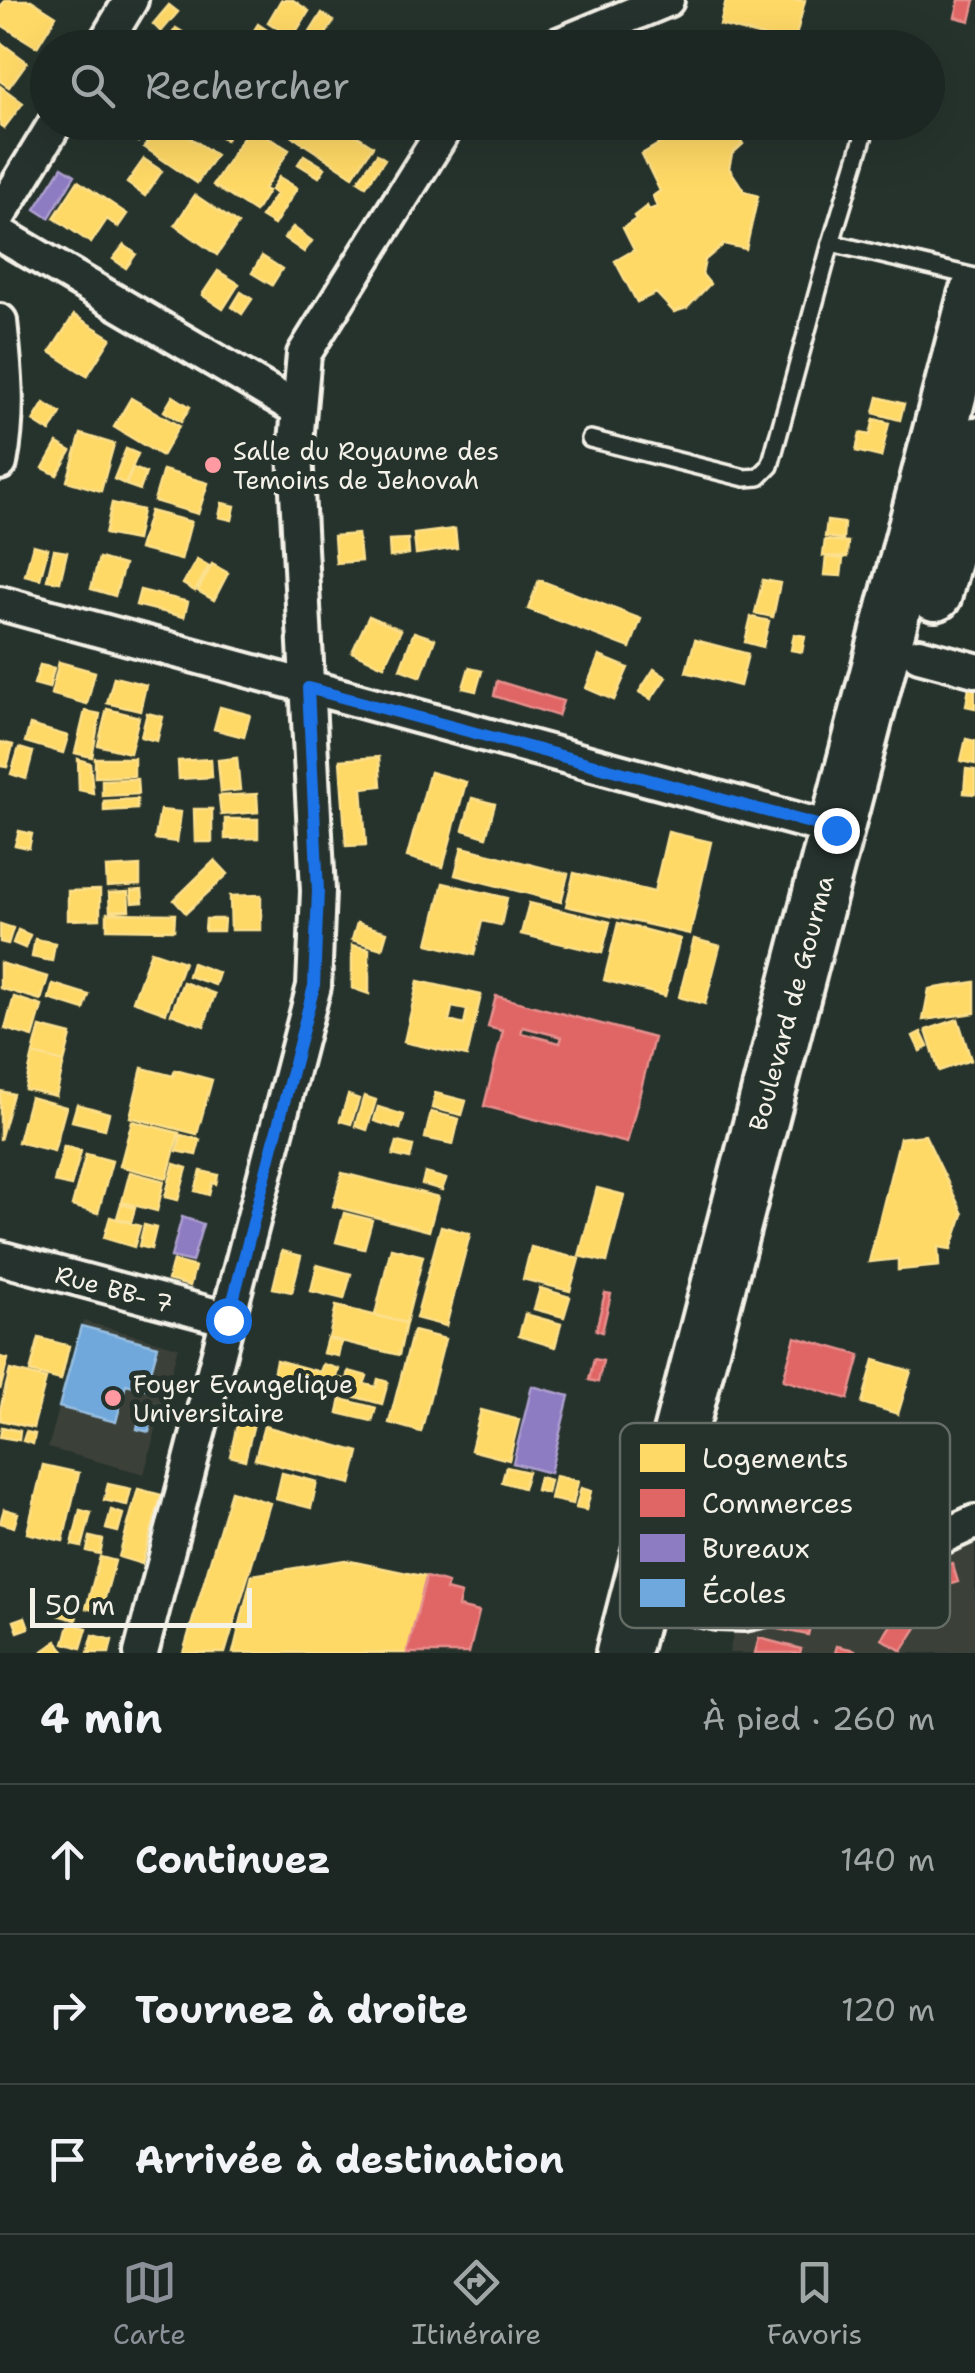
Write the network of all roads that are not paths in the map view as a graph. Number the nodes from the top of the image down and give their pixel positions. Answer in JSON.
{"nodes":[{"id":1,"x":132,"y":0,"type":"edge"},
{"id":2,"x":667,"y":0,"type":"edge"},
{"id":3,"x":113,"y":30,"type":"edge"},
{"id":4,"x":595,"y":30,"type":"edge"},
{"id":5,"x":45,"y":140,"type":"edge"},
{"id":6,"x":438,"y":140,"type":"edge"},
{"id":7,"x":862,"y":140,"type":"edge"},
{"id":8,"x":0,"y":214,"type":"edge"},
{"id":9,"x":0,"y":234,"type":"edge"},
{"id":10,"x":831,"y":243,"type":"junction"},
{"id":11,"x":975,"y":277,"type":"edge"},
{"id":12,"x":975,"y":296,"type":"edge"},
{"id":13,"x":0,"y":321,"type":"edge"},
{"id":14,"x":298,"y":409,"type":"junction"},
{"id":15,"x":590,"y":440,"type":"dead end"},
{"id":16,"x":975,"y":444,"type":"edge"},
{"id":17,"x":0,"y":463,"type":"edge"},
{"id":18,"x":0,"y":603,"type":"edge"},
{"id":19,"x":919,"y":655,"type":"junction"},
{"id":20,"x":975,"y":670,"type":"edge"},
{"id":21,"x":308,"y":688,"type":"junction"},
{"id":22,"x":836,"y":830,"type":"junction"},
{"id":23,"x":0,"y":1258,"type":"edge"},
{"id":24,"x":228,"y":1320,"type":"junction"},
{"id":25,"x":683,"y":1423,"type":"edge"},
{"id":26,"x":713,"y":1423,"type":"edge"},
{"id":27,"x":975,"y":1522,"type":"edge"},
{"id":28,"x":950,"y":1533,"type":"edge"},
{"id":29,"x":629,"y":1628,"type":"edge"},
{"id":30,"x":658,"y":1628,"type":"edge"},
{"id":31,"x":141,"y":1653,"type":"edge"},
{"id":32,"x":623,"y":1653,"type":"edge"},
{"id":33,"x":651,"y":1653,"type":"edge"}],
"edges":[{"from":1,"to":3,"type":"street"},
{"from":2,"to":4,"type":"street"},
{"from":5,"to":8,"type":"street"},
{"from":6,"to":14,"type":"street"},
{"from":7,"to":10,"type":"lane"},
{"from":9,"to":14,"type":"street"},
{"from":10,"to":11,"type":"lane"},
{"from":10,"to":15,"type":"lane"},
{"from":12,"to":22,"type":"highway","name":"Boulevard de Gourma"},
{"from":13,"to":17,"type":"street"},
{"from":14,"to":21,"type":"street"},
{"from":16,"to":19,"type":"highway","name":"Boulevard de Gourma"},
{"from":18,"to":21,"type":"street"},
{"from":19,"to":20,"type":"street"},
{"from":19,"to":26,"type":"highway","name":"Boulevard de Gourma"},
{"from":21,"to":22,"type":"street"},
{"from":21,"to":24,"type":"street"},
{"from":22,"to":25,"type":"highway","name":"Boulevard de Gourma"},
{"from":23,"to":24,"type":"street","name":"Rue BB- 7"},
{"from":24,"to":31,"type":"street"},
{"from":27,"to":28,"type":"street"},
{"from":29,"to":32,"type":"highway","name":"Boulevard de Gourma"},
{"from":30,"to":33,"type":"highway","name":"Boulevard de Gourma"}]}
